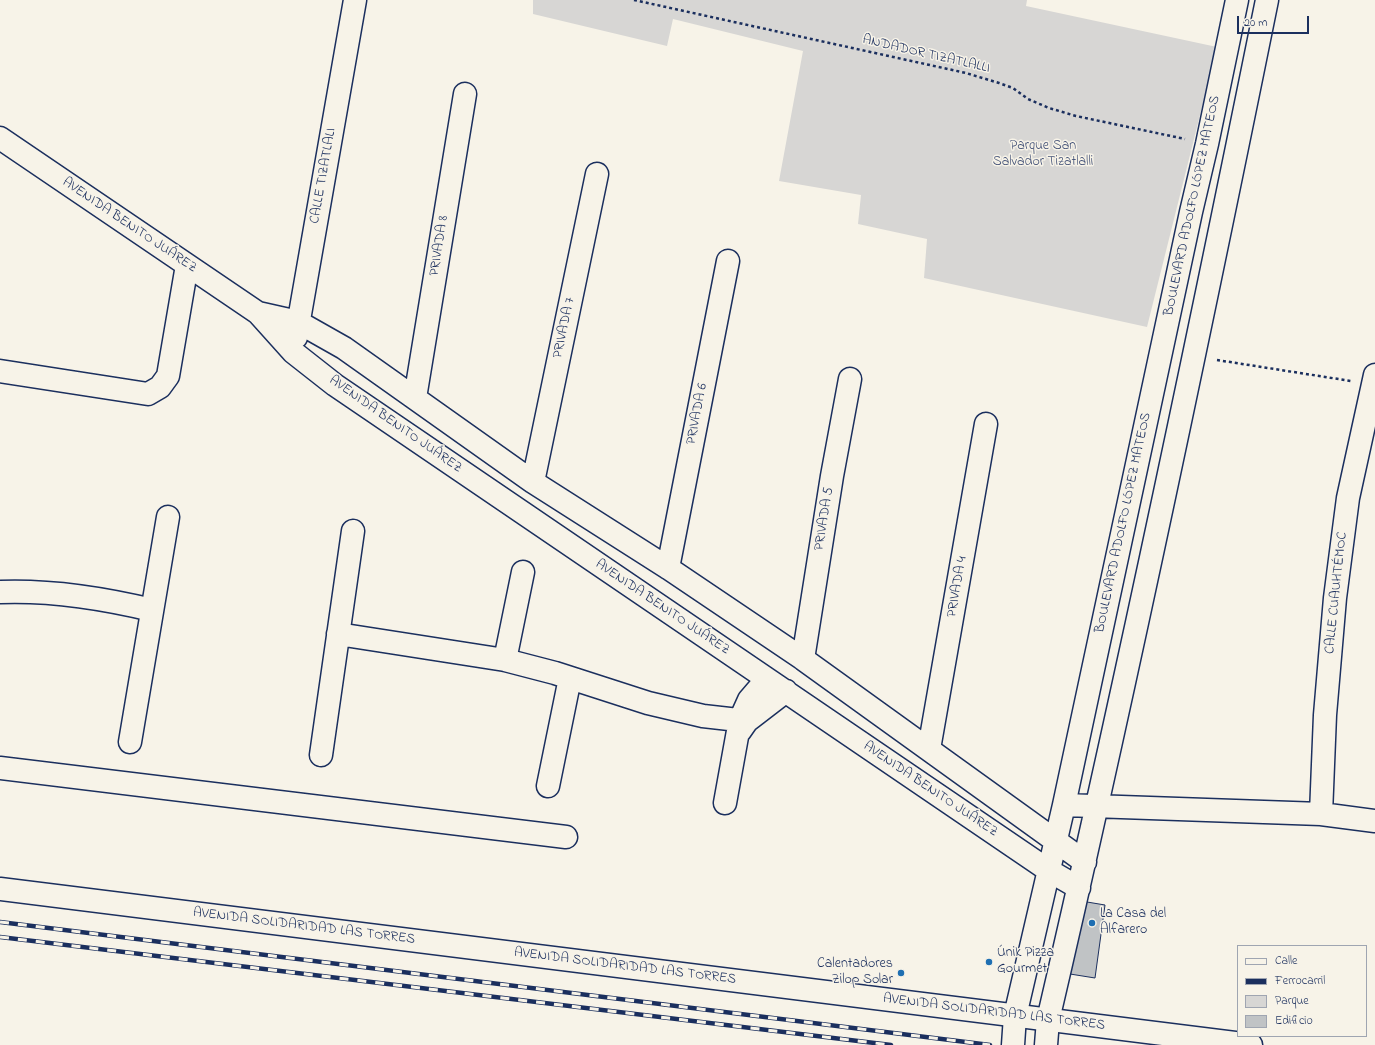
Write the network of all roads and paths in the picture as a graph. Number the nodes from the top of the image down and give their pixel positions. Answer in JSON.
{"nodes":[{"id":1,"x":355,"y":0,"type":"edge"},
{"id":2,"x":634,"y":0,"type":"edge"},
{"id":3,"x":1236,"y":0,"type":"edge"},
{"id":4,"x":1267,"y":0,"type":"edge"},
{"id":5,"x":465,"y":94,"type":"dead end"},
{"id":6,"x":0,"y":138,"type":"edge"},
{"id":7,"x":1207,"y":144,"type":"junction"},
{"id":8,"x":597,"y":174,"type":"dead end"},
{"id":9,"x":1191,"y":212,"type":"junction"},
{"id":10,"x":1222,"y":221,"type":"junction"},
{"id":11,"x":728,"y":261,"type":"dead end"},
{"id":12,"x":187,"y":265,"type":"junction"},
{"id":13,"x":258,"y":313,"type":"junction"},
{"id":14,"x":298,"y":322,"type":"junction"},
{"id":15,"x":293,"y":352,"type":"junction"},
{"id":16,"x":1194,"y":356,"type":"junction"},
{"id":17,"x":0,"y":371,"type":"edge"},
{"id":18,"x":850,"y":378,"type":"dead end"},
{"id":19,"x":1374,"y":380,"type":"edge"},
{"id":20,"x":415,"y":398,"type":"junction"},
{"id":21,"x":986,"y":424,"type":"dead end"},
{"id":22,"x":484,"y":448,"type":"junction"},
{"id":23,"x":464,"y":473,"type":"junction"},
{"id":24,"x":533,"y":482,"type":"junction"},
{"id":25,"x":168,"y":517,"type":"dead end"},
{"id":26,"x":353,"y":531,"type":"dead end"},
{"id":27,"x":668,"y":568,"type":"junction"},
{"id":28,"x":523,"y":572,"type":"dead end"},
{"id":29,"x":0,"y":592,"type":"edge"},
{"id":30,"x":152,"y":610,"type":"junction"},
{"id":31,"x":338,"y":634,"type":"junction"},
{"id":32,"x":803,"y":659,"type":"junction"},
{"id":33,"x":505,"y":660,"type":"junction"},
{"id":34,"x":570,"y":678,"type":"junction"},
{"id":35,"x":767,"y":679,"type":"junction"},
{"id":36,"x":786,"y":691,"type":"junction"},
{"id":37,"x":871,"y":708,"type":"junction"},
{"id":38,"x":741,"y":726,"type":"junction"},
{"id":39,"x":846,"y":733,"type":"junction"},
{"id":40,"x":130,"y":742,"type":"dead end"},
{"id":41,"x":929,"y":749,"type":"junction"},
{"id":42,"x":321,"y":755,"type":"dead end"},
{"id":43,"x":0,"y":768,"type":"edge"},
{"id":44,"x":548,"y":786,"type":"dead end"},
{"id":45,"x":725,"y":803,"type":"dead end"},
{"id":46,"x":1064,"y":805,"type":"junction"},
{"id":47,"x":1097,"y":806,"type":"junction"},
{"id":48,"x":1321,"y":814,"type":"junction"},
{"id":49,"x":1375,"y":821,"type":"edge"},
{"id":50,"x":566,"y":837,"type":"dead end"},
{"id":51,"x":1055,"y":841,"type":"junction"},
{"id":52,"x":1084,"y":862,"type":"junction"},
{"id":53,"x":1048,"y":870,"type":"junction"},
{"id":54,"x":1079,"y":888,"type":"junction"},
{"id":55,"x":0,"y":889,"type":"edge"},
{"id":56,"x":1015,"y":1016,"type":"junction"},
{"id":57,"x":1048,"y":1020,"type":"junction"},
{"id":58,"x":1013,"y":1045,"type":"edge"},
{"id":59,"x":1046,"y":1045,"type":"edge"},
{"id":60,"x":1250,"y":1045,"type":"edge"}],
"edges":[{"from":1,"to":14,"type":"street","name":"CALLE TIZATLALI"},
{"from":2,"to":7,"type":"path","name":"ANDADOR TIZATLALLI"},
{"from":3,"to":7,"type":"street","name":"BOULEVARD ADOLFO LÓPEZ MATEOS"},
{"from":4,"to":10,"type":"street"},
{"from":5,"to":20,"type":"street","name":"PRIVADA 8"},
{"from":6,"to":12,"type":"street","name":"AVENIDA BENITO JUÁREZ"},
{"from":7,"to":9,"type":"street","name":"BOULEVARD ADOLFO LÓPEZ MATEOS"},
{"from":8,"to":24,"type":"street","name":"PRIVADA 7"},
{"from":9,"to":10,"type":"street"},
{"from":9,"to":46,"type":"street","name":"BOULEVARD ADOLFO LÓPEZ MATEOS"},
{"from":10,"to":16,"type":"street"},
{"from":11,"to":27,"type":"street","name":"PRIVADA 6"},
{"from":12,"to":13,"type":"street","name":"AVENIDA BENITO JUÁREZ"},
{"from":12,"to":17,"type":"street"},
{"from":13,"to":14,"type":"street","name":"AVENIDA BENITO JUÁREZ"},
{"from":13,"to":15,"type":"street","name":"AVENIDA BENITO JUÁREZ"},
{"from":14,"to":15,"type":"street","name":"CALLE TIZATLALI"},
{"from":14,"to":20,"type":"street","name":"AVENIDA BENITO JUÁREZ"},
{"from":15,"to":23,"type":"street","name":"AVENIDA BENITO JUÁREZ"},
{"from":16,"to":19,"type":"path"},
{"from":16,"to":47,"type":"street"},
{"from":18,"to":32,"type":"street","name":"PRIVADA 5"},
{"from":19,"to":48,"type":"street","name":"CALLE CUAUHTÉMOC"},
{"from":20,"to":22,"type":"street","name":"AVENIDA BENITO JUÁREZ"},
{"from":21,"to":41,"type":"street","name":"PRIVADA 4"},
{"from":22,"to":23,"type":"street"},
{"from":22,"to":24,"type":"street","name":"AVENIDA BENITO JUÁREZ"},
{"from":23,"to":35,"type":"street","name":"AVENIDA BENITO JUÁREZ"},
{"from":24,"to":27,"type":"street","name":"AVENIDA BENITO JUÁREZ"},
{"from":25,"to":30,"type":"street"},
{"from":26,"to":31,"type":"street"},
{"from":27,"to":32,"type":"street","name":"AVENIDA BENITO JUÁREZ"},
{"from":28,"to":33,"type":"street"},
{"from":29,"to":30,"type":"street"},
{"from":30,"to":40,"type":"street"},
{"from":31,"to":33,"type":"street"},
{"from":31,"to":42,"type":"street"},
{"from":32,"to":37,"type":"street","name":"AVENIDA BENITO JUÁREZ"},
{"from":33,"to":34,"type":"street"},
{"from":34,"to":38,"type":"street"},
{"from":34,"to":44,"type":"street"},
{"from":35,"to":36,"type":"street","name":"AVENIDA BENITO JUÁREZ"},
{"from":35,"to":38,"type":"street"},
{"from":36,"to":38,"type":"street"},
{"from":36,"to":39,"type":"street","name":"AVENIDA BENITO JUÁREZ"},
{"from":37,"to":39,"type":"street"},
{"from":37,"to":41,"type":"street","name":"AVENIDA BENITO JUÁREZ"},
{"from":38,"to":45,"type":"street"},
{"from":39,"to":53,"type":"street","name":"AVENIDA BENITO JUÁREZ"},
{"from":41,"to":51,"type":"street","name":"AVENIDA BENITO JUÁREZ"},
{"from":43,"to":50,"type":"street"},
{"from":46,"to":47,"type":"street"},
{"from":46,"to":51,"type":"street","name":"BOULEVARD ADOLFO LÓPEZ MATEOS"},
{"from":47,"to":48,"type":"street"},
{"from":47,"to":52,"type":"street"},
{"from":48,"to":49,"type":"street"},
{"from":51,"to":52,"type":"street","name":"AVENIDA BENITO JUÁREZ"},
{"from":51,"to":53,"type":"street","name":"BOULEVARD ADOLFO LÓPEZ MATEOS"},
{"from":52,"to":54,"type":"street"},
{"from":53,"to":54,"type":"street","name":"AVENIDA BENITO JUÁREZ"},
{"from":53,"to":56,"type":"street","name":"BOULEVARD ADOLFO LÓPEZ MATEOS"},
{"from":54,"to":57,"type":"street"},
{"from":55,"to":56,"type":"street","name":"AVENIDA SOLIDARIDAD LAS TORRES"},
{"from":56,"to":57,"type":"street","name":"AVENIDA SOLIDARIDAD LAS TORRES"},
{"from":56,"to":58,"type":"street","name":"BOULEVARD ADOLFO LÓPEZ MATEOS"},
{"from":57,"to":59,"type":"street"},
{"from":57,"to":60,"type":"street","name":"AVENIDA SOLIDARIDAD LAS TORRES"}]}
